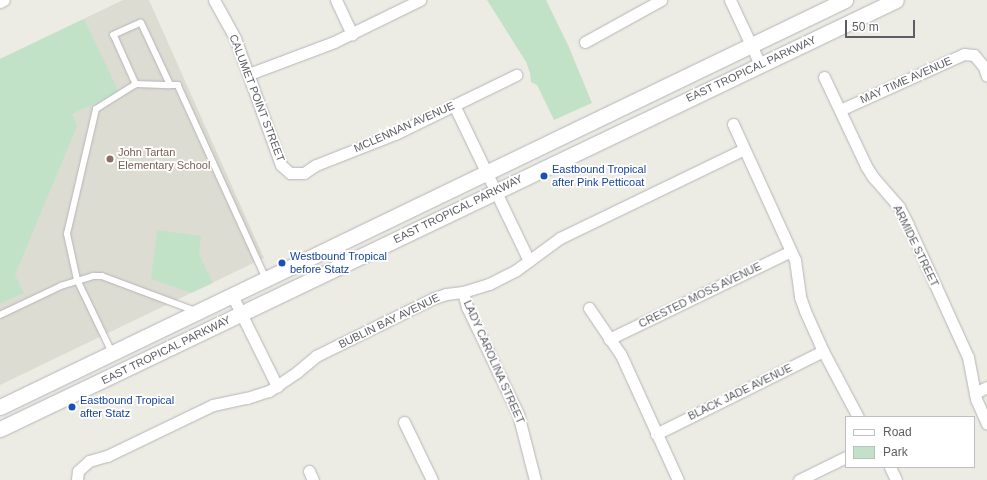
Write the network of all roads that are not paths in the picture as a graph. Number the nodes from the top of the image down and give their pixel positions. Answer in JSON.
{"nodes":[{"id":1,"x":4,"y":0,"type":"edge"},
{"id":2,"x":214,"y":0,"type":"edge"},
{"id":3,"x":336,"y":0,"type":"edge"},
{"id":4,"x":420,"y":0,"type":"edge"},
{"id":5,"x":662,"y":0,"type":"edge"},
{"id":6,"x":730,"y":0,"type":"edge"},
{"id":7,"x":845,"y":0,"type":"edge"},
{"id":8,"x":896,"y":0,"type":"edge"},
{"id":9,"x":0,"y":2,"type":"edge"},
{"id":10,"x":352,"y":34,"type":"junction"},
{"id":11,"x":585,"y":42,"type":"dead end"},
{"id":12,"x":751,"y":45,"type":"junction"},
{"id":13,"x":760,"y":64,"type":"junction"},
{"id":14,"x":249,"y":74,"type":"junction"},
{"id":15,"x":516,"y":75,"type":"dead end"},
{"id":16,"x":987,"y":76,"type":"edge"},
{"id":17,"x":824,"y":78,"type":"dead end"},
{"id":18,"x":136,"y":84,"type":"junction"},
{"id":19,"x":170,"y":85,"type":"junction"},
{"id":20,"x":454,"y":106,"type":"junction"},
{"id":21,"x":840,"y":110,"type":"junction"},
{"id":22,"x":733,"y":124,"type":"dead end"},
{"id":23,"x":744,"y":149,"type":"junction"},
{"id":24,"x":290,"y":173,"type":"joint"},
{"id":25,"x":491,"y":182,"type":"junction"},
{"id":26,"x":791,"y":250,"type":"junction"},
{"id":27,"x":529,"y":261,"type":"junction"},
{"id":28,"x":266,"y":279,"type":"junction"},
{"id":29,"x":77,"y":280,"type":"junction"},
{"id":30,"x":463,"y":292,"type":"junction"},
{"id":31,"x":232,"y":295,"type":"junction"},
{"id":32,"x":589,"y":308,"type":"dead end"},
{"id":33,"x":197,"y":312,"type":"junction"},
{"id":34,"x":241,"y":314,"type":"junction"},
{"id":35,"x":0,"y":315,"type":"edge"},
{"id":36,"x":609,"y":339,"type":"junction"},
{"id":37,"x":823,"y":351,"type":"junction"},
{"id":38,"x":112,"y":353,"type":"junction"},
{"id":39,"x":277,"y":386,"type":"junction"},
{"id":40,"x":987,"y":387,"type":"edge"},
{"id":41,"x":975,"y":393,"type":"junction"},
{"id":42,"x":0,"y":407,"type":"edge"},
{"id":43,"x":857,"y":416,"type":"edge"},
{"id":44,"x":404,"y":422,"type":"dead end"},
{"id":45,"x":987,"y":424,"type":"edge"},
{"id":46,"x":0,"y":429,"type":"edge"},
{"id":47,"x":656,"y":434,"type":"junction"},
{"id":48,"x":845,"y":457,"type":"edge"},
{"id":49,"x":890,"y":468,"type":"edge"},
{"id":50,"x":78,"y":475,"type":"edge"},
{"id":51,"x":533,"y":479,"type":"edge"},
{"id":52,"x":432,"y":480,"type":"edge"},
{"id":53,"x":678,"y":480,"type":"edge"},
{"id":54,"x":799,"y":480,"type":"edge"},
{"id":55,"x":896,"y":480,"type":"edge"}],
"edges":[{"from":1,"to":9,"type":"street"},
{"from":2,"to":14,"type":"street","name":"CALUMET POINT STREET"},
{"from":3,"to":10,"type":"street"},
{"from":4,"to":10,"type":"street"},
{"from":5,"to":11,"type":"street"},
{"from":6,"to":12,"type":"street"},
{"from":7,"to":12,"type":"main road","name":"EAST TROPICAL PARKWAY"},
{"from":8,"to":13,"type":"main road","name":"EAST TROPICAL PARKWAY"},
{"from":10,"to":14,"type":"street"},
{"from":12,"to":13,"type":"street"},
{"from":12,"to":25,"type":"main road","name":"EAST TROPICAL PARKWAY"},
{"from":13,"to":25,"type":"main road","name":"EAST TROPICAL PARKWAY"},
{"from":14,"to":24,"type":"street","name":"CALUMET POINT STREET"},
{"from":15,"to":20,"type":"street","name":"MCLENNAN AVENUE"},
{"from":16,"to":21,"type":"street","name":"MAY TIME AVENUE"},
{"from":17,"to":21,"type":"street","name":"ARMIDE STREET"},
{"from":18,"to":19,"type":"lane"},
{"from":18,"to":19,"type":"lane"},
{"from":18,"to":29,"type":"lane"},
{"from":19,"to":28,"type":"lane"},
{"from":20,"to":24,"type":"street","name":"MCLENNAN AVENUE"},
{"from":20,"to":25,"type":"street"},
{"from":21,"to":41,"type":"street","name":"ARMIDE STREET"},
{"from":22,"to":23,"type":"street"},
{"from":23,"to":26,"type":"street"},
{"from":23,"to":27,"type":"street","name":"BUBLIN BAY AVENUE"},
{"from":25,"to":27,"type":"street"},
{"from":25,"to":28,"type":"main road","name":"EAST TROPICAL PARKWAY"},
{"from":25,"to":34,"type":"main road","name":"EAST TROPICAL PARKWAY"},
{"from":26,"to":36,"type":"street","name":"CRESTED MOSS AVENUE"},
{"from":26,"to":37,"type":"street"},
{"from":27,"to":30,"type":"street","name":"BUBLIN BAY AVENUE"},
{"from":28,"to":31,"type":"main road","name":"EAST TROPICAL PARKWAY"},
{"from":29,"to":33,"type":"lane"},
{"from":29,"to":35,"type":"lane"},
{"from":29,"to":38,"type":"lane"},
{"from":30,"to":39,"type":"street","name":"BUBLIN BAY AVENUE"},
{"from":30,"to":51,"type":"street","name":"LADY CAROLINA STREET"},
{"from":31,"to":33,"type":"main road","name":"EAST TROPICAL PARKWAY"},
{"from":31,"to":34,"type":"street"},
{"from":32,"to":36,"type":"street"},
{"from":33,"to":38,"type":"main road","name":"EAST TROPICAL PARKWAY"},
{"from":34,"to":39,"type":"street"},
{"from":34,"to":46,"type":"main road","name":"EAST TROPICAL PARKWAY"},
{"from":36,"to":47,"type":"street"},
{"from":37,"to":43,"type":"street"},
{"from":37,"to":47,"type":"street","name":"BLACK JADE AVENUE"},
{"from":38,"to":42,"type":"main road","name":"EAST TROPICAL PARKWAY"},
{"from":39,"to":50,"type":"street","name":"BUBLIN BAY AVENUE"},
{"from":40,"to":41,"type":"street"},
{"from":41,"to":45,"type":"street","name":"ARMIDE STREET"},
{"from":44,"to":52,"type":"street"},
{"from":47,"to":53,"type":"street"},
{"from":48,"to":54,"type":"street"},
{"from":49,"to":55,"type":"street"}]}
